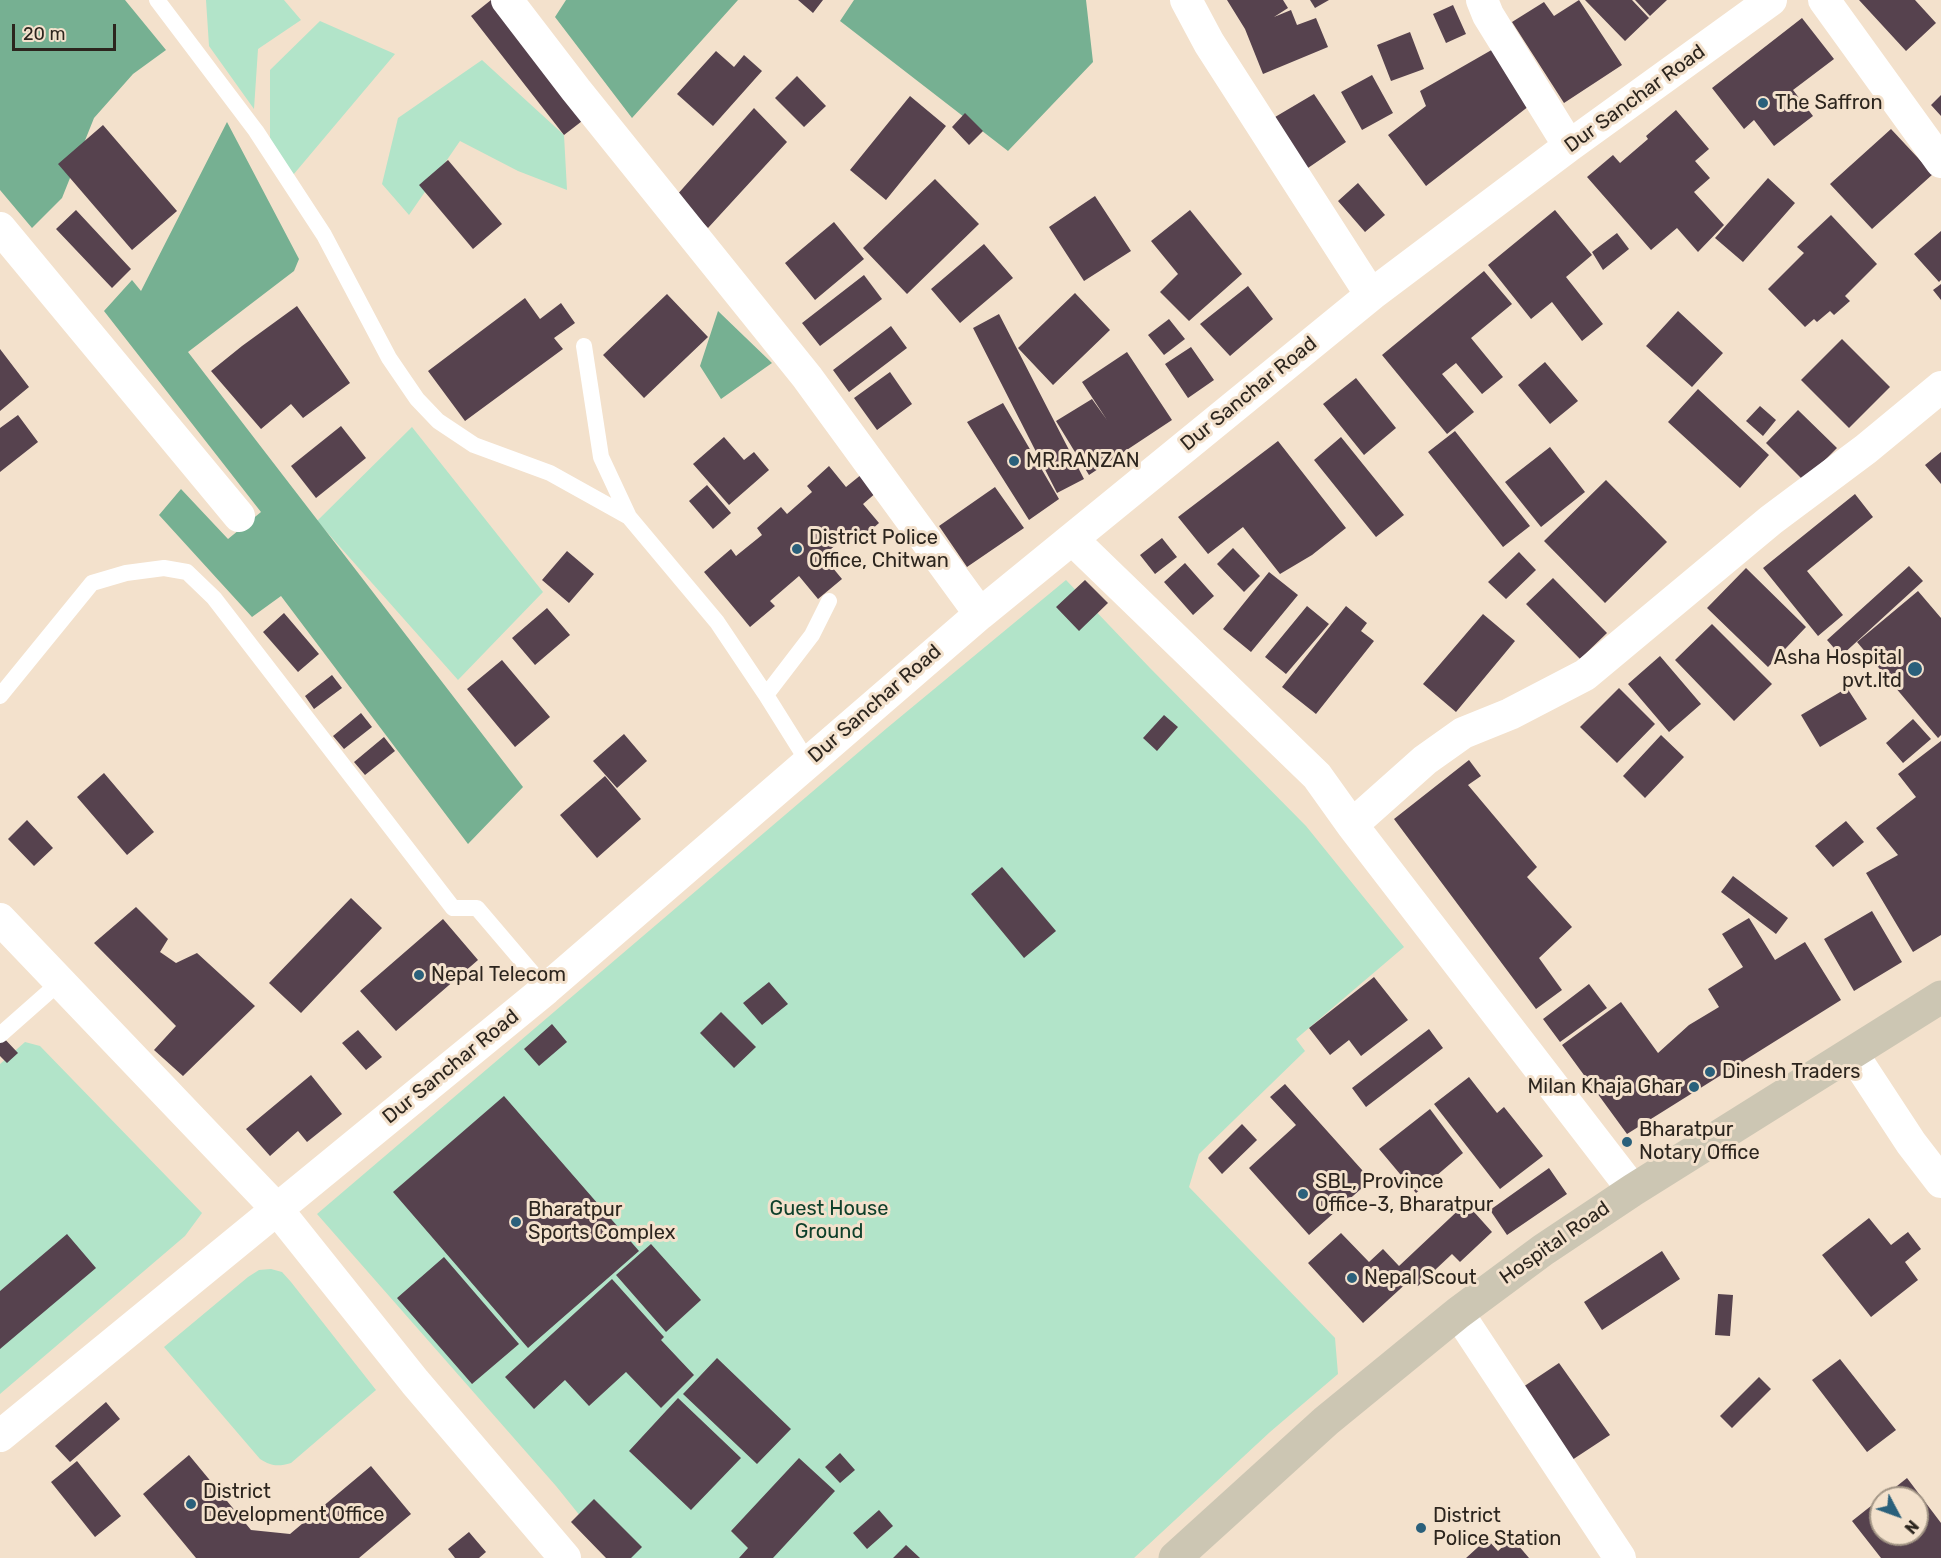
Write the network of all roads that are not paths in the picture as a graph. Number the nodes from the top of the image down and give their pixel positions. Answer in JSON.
{"nodes":[{"id":1,"x":157,"y":0,"type":"edge"},
{"id":2,"x":507,"y":0,"type":"edge"},
{"id":3,"x":1186,"y":0,"type":"edge"},
{"id":4,"x":1482,"y":0,"type":"edge"},
{"id":5,"x":1771,"y":0,"type":"edge"},
{"id":6,"x":1824,"y":0,"type":"edge"},
{"id":7,"x":1569,"y":146,"type":"junction"},
{"id":8,"x":1941,"y":162,"type":"edge"},
{"id":9,"x":0,"y":228,"type":"edge"},
{"id":10,"x":1371,"y":295,"type":"junction"},
{"id":11,"x":584,"y":346,"type":"dead end"},
{"id":12,"x":1941,"y":387,"type":"edge"},
{"id":13,"x":239,"y":516,"type":"dead end"},
{"id":14,"x":629,"y":517,"type":"junction"},
{"id":15,"x":1072,"y":539,"type":"junction"},
{"id":16,"x":829,"y":601,"type":"dead end"},
{"id":17,"x":980,"y":614,"type":"junction"},
{"id":18,"x":766,"y":695,"type":"junction"},
{"id":19,"x":0,"y":696,"type":"edge"},
{"id":20,"x":808,"y":762,"type":"junction"},
{"id":21,"x":1352,"y":825,"type":"junction"},
{"id":22,"x":0,"y":919,"type":"edge"},
{"id":23,"x":60,"y":982,"type":"junction"},
{"id":24,"x":546,"y":989,"type":"junction"},
{"id":25,"x":1941,"y":997,"type":"edge"},
{"id":26,"x":0,"y":1035,"type":"edge"},
{"id":27,"x":1852,"y":1053,"type":"junction"},
{"id":28,"x":1941,"y":1182,"type":"edge"},
{"id":29,"x":1633,"y":1190,"type":"junction"},
{"id":30,"x":276,"y":1208,"type":"junction"},
{"id":31,"x":1458,"y":1313,"type":"junction"},
{"id":32,"x":0,"y":1436,"type":"edge"},
{"id":33,"x":565,"y":1558,"type":"edge"},
{"id":34,"x":1175,"y":1558,"type":"edge"},
{"id":35,"x":1620,"y":1558,"type":"edge"}],
"edges":[{"from":1,"to":14,"type":"lane"},
{"from":2,"to":17,"type":"street"},
{"from":3,"to":10,"type":"street"},
{"from":4,"to":7,"type":"street"},
{"from":5,"to":7,"type":"street","name":"Dur Sanchar Road"},
{"from":6,"to":8,"type":"street"},
{"from":7,"to":10,"type":"street","name":"Dur Sanchar Road"},
{"from":9,"to":13,"type":"street"},
{"from":10,"to":15,"type":"street","name":"Dur Sanchar Road"},
{"from":11,"to":14,"type":"lane"},
{"from":12,"to":21,"type":"street"},
{"from":14,"to":18,"type":"lane"},
{"from":15,"to":17,"type":"street","name":"Dur Sanchar Road"},
{"from":15,"to":21,"type":"street"},
{"from":16,"to":18,"type":"lane"},
{"from":17,"to":20,"type":"street","name":"Dur Sanchar Road"},
{"from":18,"to":20,"type":"lane"},
{"from":19,"to":24,"type":"lane"},
{"from":20,"to":24,"type":"street","name":"Dur Sanchar Road"},
{"from":21,"to":29,"type":"street"},
{"from":22,"to":23,"type":"street"},
{"from":23,"to":26,"type":"lane"},
{"from":23,"to":30,"type":"street"},
{"from":24,"to":30,"type":"street","name":"Dur Sanchar Road"},
{"from":25,"to":27,"type":"street","name":"Hospital Road"},
{"from":27,"to":28,"type":"street"},
{"from":27,"to":29,"type":"street","name":"Hospital Road"},
{"from":29,"to":31,"type":"street","name":"Hospital Road"},
{"from":30,"to":32,"type":"street","name":"Dur Sanchar Road"},
{"from":30,"to":33,"type":"street"},
{"from":31,"to":34,"type":"street","name":"Hospital Road"},
{"from":31,"to":35,"type":"street"}]}
